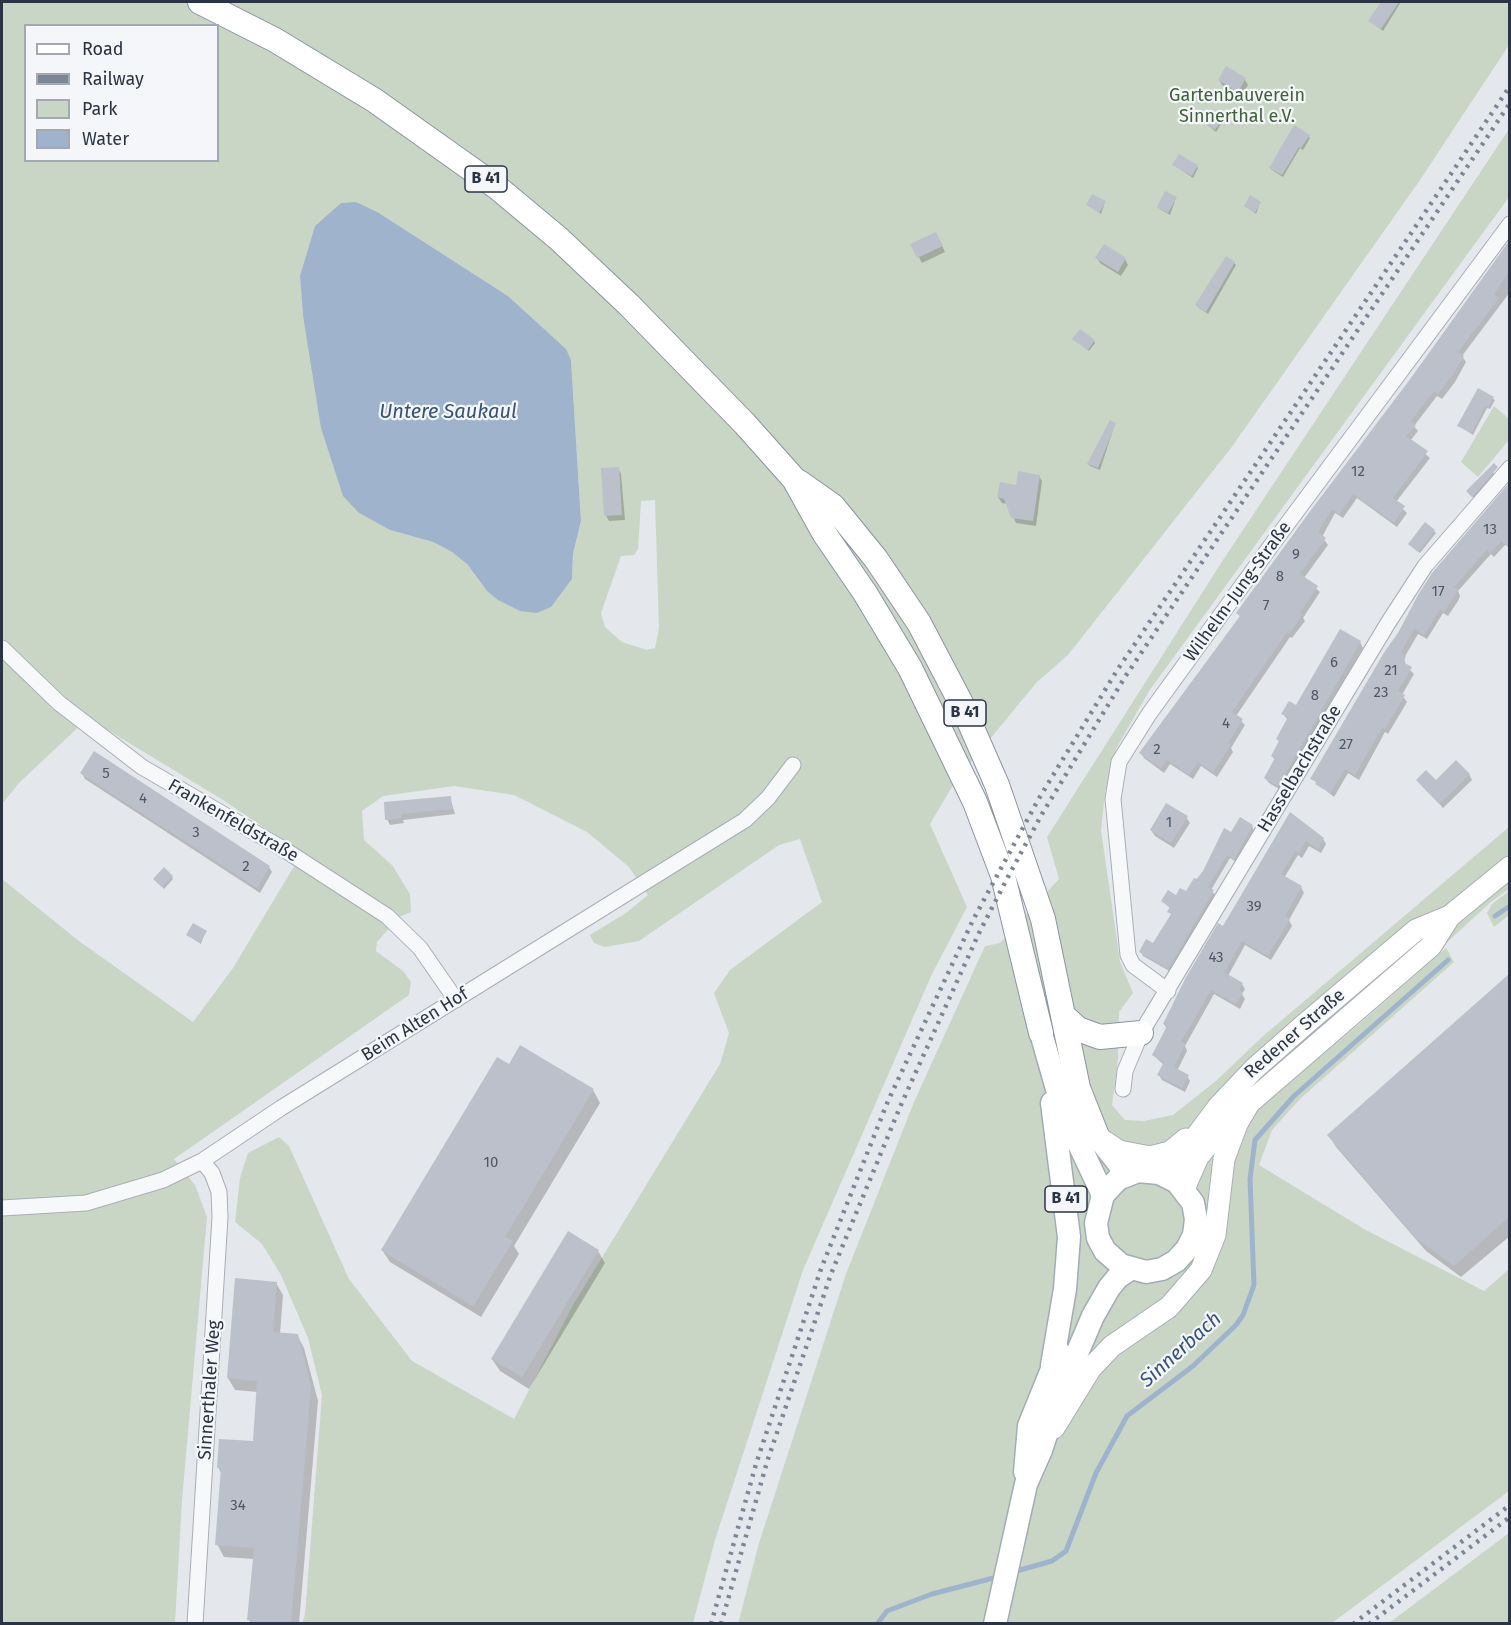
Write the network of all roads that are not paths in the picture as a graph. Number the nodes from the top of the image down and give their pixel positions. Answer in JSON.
{"nodes":[{"id":1,"x":200,"y":2,"type":"edge"},
{"id":2,"x":1509,"y":224,"type":"edge"},
{"id":3,"x":1509,"y":468,"type":"edge"},
{"id":4,"x":794,"y":479,"type":"junction"},
{"id":5,"x":2,"y":648,"type":"edge"},
{"id":6,"x":793,"y":765,"type":"dead end"},
{"id":7,"x":1509,"y":867,"type":"edge"},
{"id":8,"x":1450,"y":915,"type":"junction"},
{"id":9,"x":1168,"y":991,"type":"junction"},
{"id":10,"x":456,"y":1000,"type":"junction"},
{"id":11,"x":1065,"y":1017,"type":"junction"},
{"id":12,"x":1041,"y":1033,"type":"junction"},
{"id":13,"x":1142,"y":1033,"type":"junction"},
{"id":14,"x":1100,"y":1037,"type":"junction"},
{"id":15,"x":1073,"y":1065,"type":"junction"},
{"id":16,"x":1123,"y":1089,"type":"dead end"},
{"id":17,"x":1251,"y":1100,"type":"junction"},
{"id":18,"x":1218,"y":1107,"type":"junction"},
{"id":19,"x":1097,"y":1136,"type":"junction"},
{"id":20,"x":202,"y":1161,"type":"junction"},
{"id":21,"x":1149,"y":1172,"type":"junction"},
{"id":22,"x":1185,"y":1189,"type":"junction"},
{"id":23,"x":1103,"y":1195,"type":"junction"},
{"id":24,"x":2,"y":1208,"type":"edge"},
{"id":25,"x":1105,"y":1251,"type":"junction"},
{"id":26,"x":1130,"y":1269,"type":"junction"},
{"id":27,"x":1052,"y":1365,"type":"junction"},
{"id":28,"x":1041,"y":1450,"type":"junction"},
{"id":29,"x":1026,"y":1484,"type":"junction"},
{"id":30,"x":997,"y":1613,"type":"edge"},
{"id":31,"x":195,"y":1623,"type":"edge"}],
"edges":[{"from":1,"to":4,"type":"highway","number":"B 41"},
{"from":2,"to":9,"type":"street","name":"Wilhelm-Jung-Straße"},
{"from":3,"to":9,"type":"street","name":"Hasselbachstraße"},
{"from":4,"to":11,"type":"highway","number":"B 41"},
{"from":4,"to":12,"type":"highway","number":"B 41"},
{"from":5,"to":10,"type":"street","name":"Frankenfeldstraße"},
{"from":6,"to":10,"type":"street","name":"Beim Alten Hof"},
{"from":7,"to":8,"type":"main road","name":"Redener Straße"},
{"from":8,"to":17,"type":"main road","name":"Redener Straße"},
{"from":8,"to":18,"type":"main road","name":"Redener Straße"},
{"from":9,"to":13,"type":"street","name":"Hasselbachstraße"},
{"from":10,"to":20,"type":"street","name":"Beim Alten Hof"},
{"from":11,"to":14,"type":"highway"},
{"from":11,"to":15,"type":"highway","number":"B 41"},
{"from":12,"to":23,"type":"main road","number":"B 41"},
{"from":12,"to":27,"type":"main road","number":"B 41"},
{"from":13,"to":14,"type":"highway"},
{"from":13,"to":16,"type":"street","name":"Hasselbachstraße"},
{"from":14,"to":15,"type":"highway"},
{"from":15,"to":19,"type":"highway","number":"B 41"},
{"from":17,"to":22,"type":"main road","name":"Redener Straße"},
{"from":17,"to":28,"type":"main road"},
{"from":18,"to":19,"type":"main road"},
{"from":18,"to":21,"type":"main road","name":"Redener Straße"},
{"from":19,"to":21,"type":"main road","number":"B 41"},
{"from":20,"to":24,"type":"street","name":"Beim Alten Hof"},
{"from":20,"to":31,"type":"street","name":"Sinnerthaler Weg"},
{"from":21,"to":22,"type":"main road","number":"B 41"},
{"from":21,"to":23,"type":"main road","number":"B 41"},
{"from":22,"to":26,"type":"main road"},
{"from":23,"to":25,"type":"main road","number":"B 41"},
{"from":25,"to":26,"type":"main road"},
{"from":25,"to":27,"type":"main road","number":"B 41"},
{"from":26,"to":28,"type":"main road","number":"B 41"},
{"from":27,"to":29,"type":"main road","number":"B 41"},
{"from":28,"to":29,"type":"main road","number":"B 41"},
{"from":29,"to":30,"type":"main road","number":"B 41"}]}
